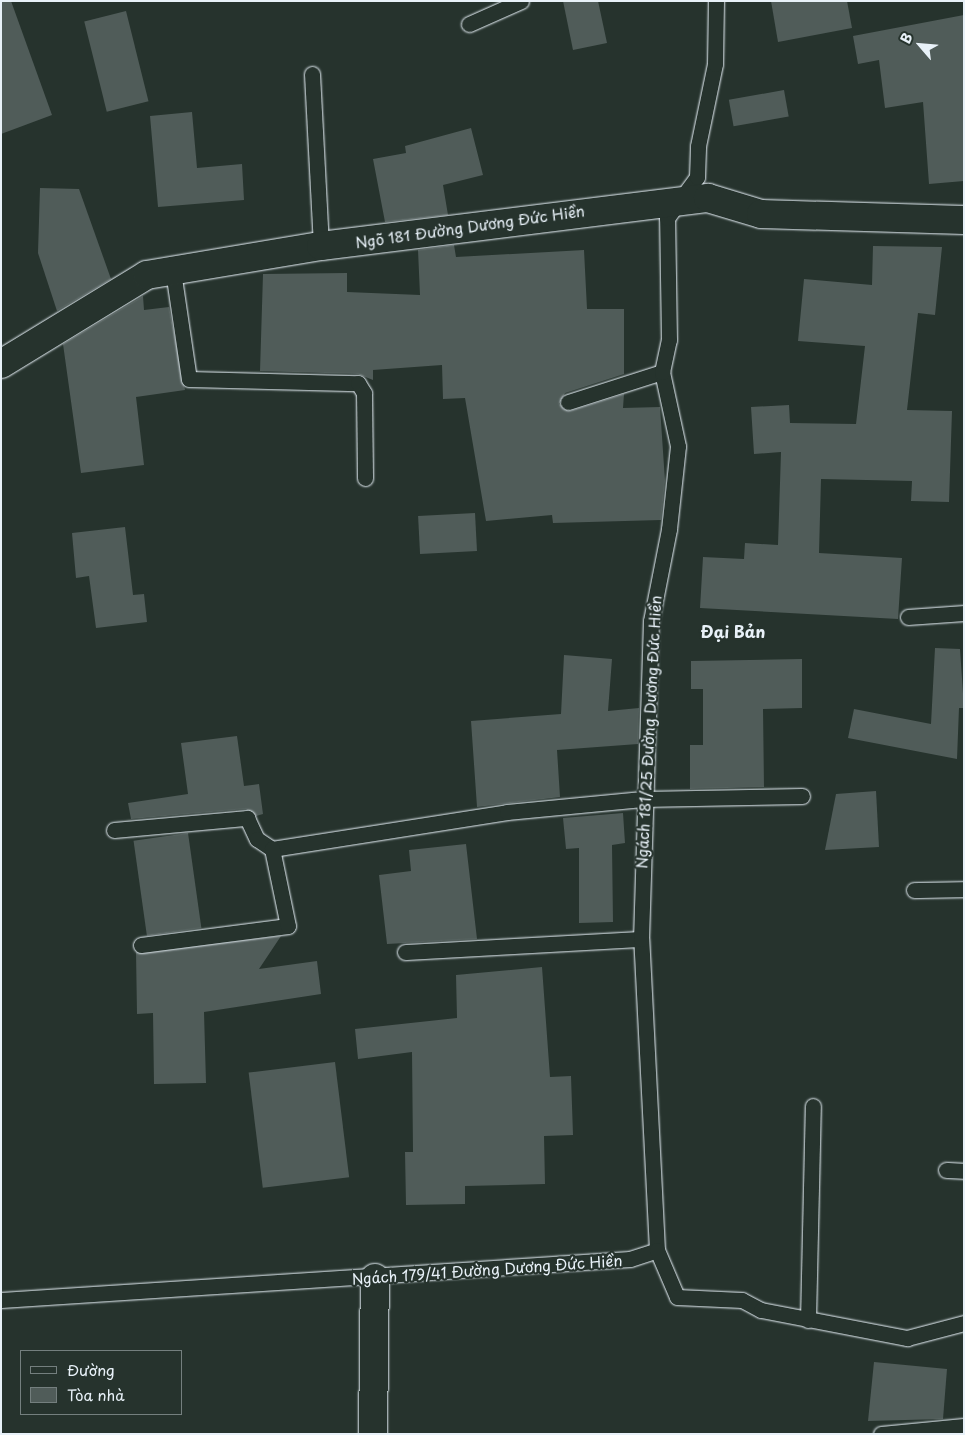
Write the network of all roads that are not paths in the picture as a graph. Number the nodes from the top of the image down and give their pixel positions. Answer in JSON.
{"nodes":[{"id":1,"x":521,"y":1,"type":"edge"},
{"id":2,"x":716,"y":1,"type":"edge"},
{"id":3,"x":469,"y":24,"type":"dead end"},
{"id":4,"x":312,"y":74,"type":"dead end"},
{"id":5,"x":673,"y":210,"type":"junction"},
{"id":6,"x":964,"y":220,"type":"edge"},
{"id":7,"x":321,"y":246,"type":"junction"},
{"id":8,"x":173,"y":271,"type":"junction"},
{"id":9,"x":1,"y":364,"type":"edge"},
{"id":10,"x":662,"y":372,"type":"junction"},
{"id":11,"x":568,"y":402,"type":"dead end"},
{"id":12,"x":365,"y":478,"type":"dead end"},
{"id":13,"x":964,"y":613,"type":"edge"},
{"id":14,"x":908,"y":618,"type":"dead end"},
{"id":15,"x":802,"y":796,"type":"dead end"},
{"id":16,"x":642,"y":800,"type":"junction"},
{"id":17,"x":114,"y":830,"type":"dead end"},
{"id":18,"x":272,"y":849,"type":"junction"},
{"id":19,"x":964,"y":888,"type":"edge"},
{"id":20,"x":914,"y":890,"type":"dead end"},
{"id":21,"x":641,"y":939,"type":"junction"},
{"id":22,"x":142,"y":945,"type":"dead end"},
{"id":23,"x":405,"y":952,"type":"dead end"},
{"id":24,"x":813,"y":1106,"type":"dead end"},
{"id":25,"x":946,"y":1170,"type":"dead end"},
{"id":26,"x":964,"y":1171,"type":"edge"},
{"id":27,"x":657,"y":1250,"type":"junction"},
{"id":28,"x":375,"y":1278,"type":"junction"},
{"id":29,"x":1,"y":1300,"type":"edge"},
{"id":30,"x":808,"y":1320,"type":"junction"},
{"id":31,"x":964,"y":1323,"type":"edge"},
{"id":32,"x":964,"y":1426,"type":"edge"},
{"id":33,"x":373,"y":1434,"type":"edge"},
{"id":34,"x":882,"y":1434,"type":"edge"}],
"edges":[{"from":1,"to":3,"type":"lane"},
{"from":2,"to":5,"type":"lane"},
{"from":4,"to":7,"type":"lane"},
{"from":5,"to":6,"type":"street","name":"Ngõ 181 Đường Dương Đức Hiền"},
{"from":5,"to":7,"type":"street","name":"Ngõ 181 Đường Dương Đức Hiền"},
{"from":5,"to":10,"type":"lane","name":"Ngách 181/25 Đường Dương Đức Hiền"},
{"from":7,"to":8,"type":"street","name":"Ngõ 181 Đường Dương Đức Hiền"},
{"from":8,"to":9,"type":"street","name":"Ngõ 181 Đường Dương Đức Hiền"},
{"from":8,"to":12,"type":"lane"},
{"from":10,"to":11,"type":"lane"},
{"from":10,"to":16,"type":"lane","name":"Ngách 181/25 Đường Dương Đức Hiền"},
{"from":13,"to":14,"type":"lane"},
{"from":15,"to":16,"type":"lane"},
{"from":16,"to":18,"type":"lane"},
{"from":16,"to":21,"type":"lane","name":"Ngách 181/25 Đường Dương Đức Hiền"},
{"from":17,"to":18,"type":"lane"},
{"from":18,"to":22,"type":"lane"},
{"from":19,"to":20,"type":"lane"},
{"from":21,"to":23,"type":"lane"},
{"from":21,"to":27,"type":"lane","name":"Ngách 181/25 Đường Dương Đức Hiền"},
{"from":24,"to":30,"type":"lane"},
{"from":25,"to":26,"type":"lane"},
{"from":27,"to":28,"type":"lane","name":"Ngách 179/41 Đường Dương Đức Hiền"},
{"from":27,"to":30,"type":"lane"},
{"from":28,"to":29,"type":"lane","name":"Ngách 179/41 Đường Dương Đức Hiền"},
{"from":28,"to":33,"type":"street"},
{"from":30,"to":31,"type":"lane"},
{"from":32,"to":34,"type":"lane"}]}
